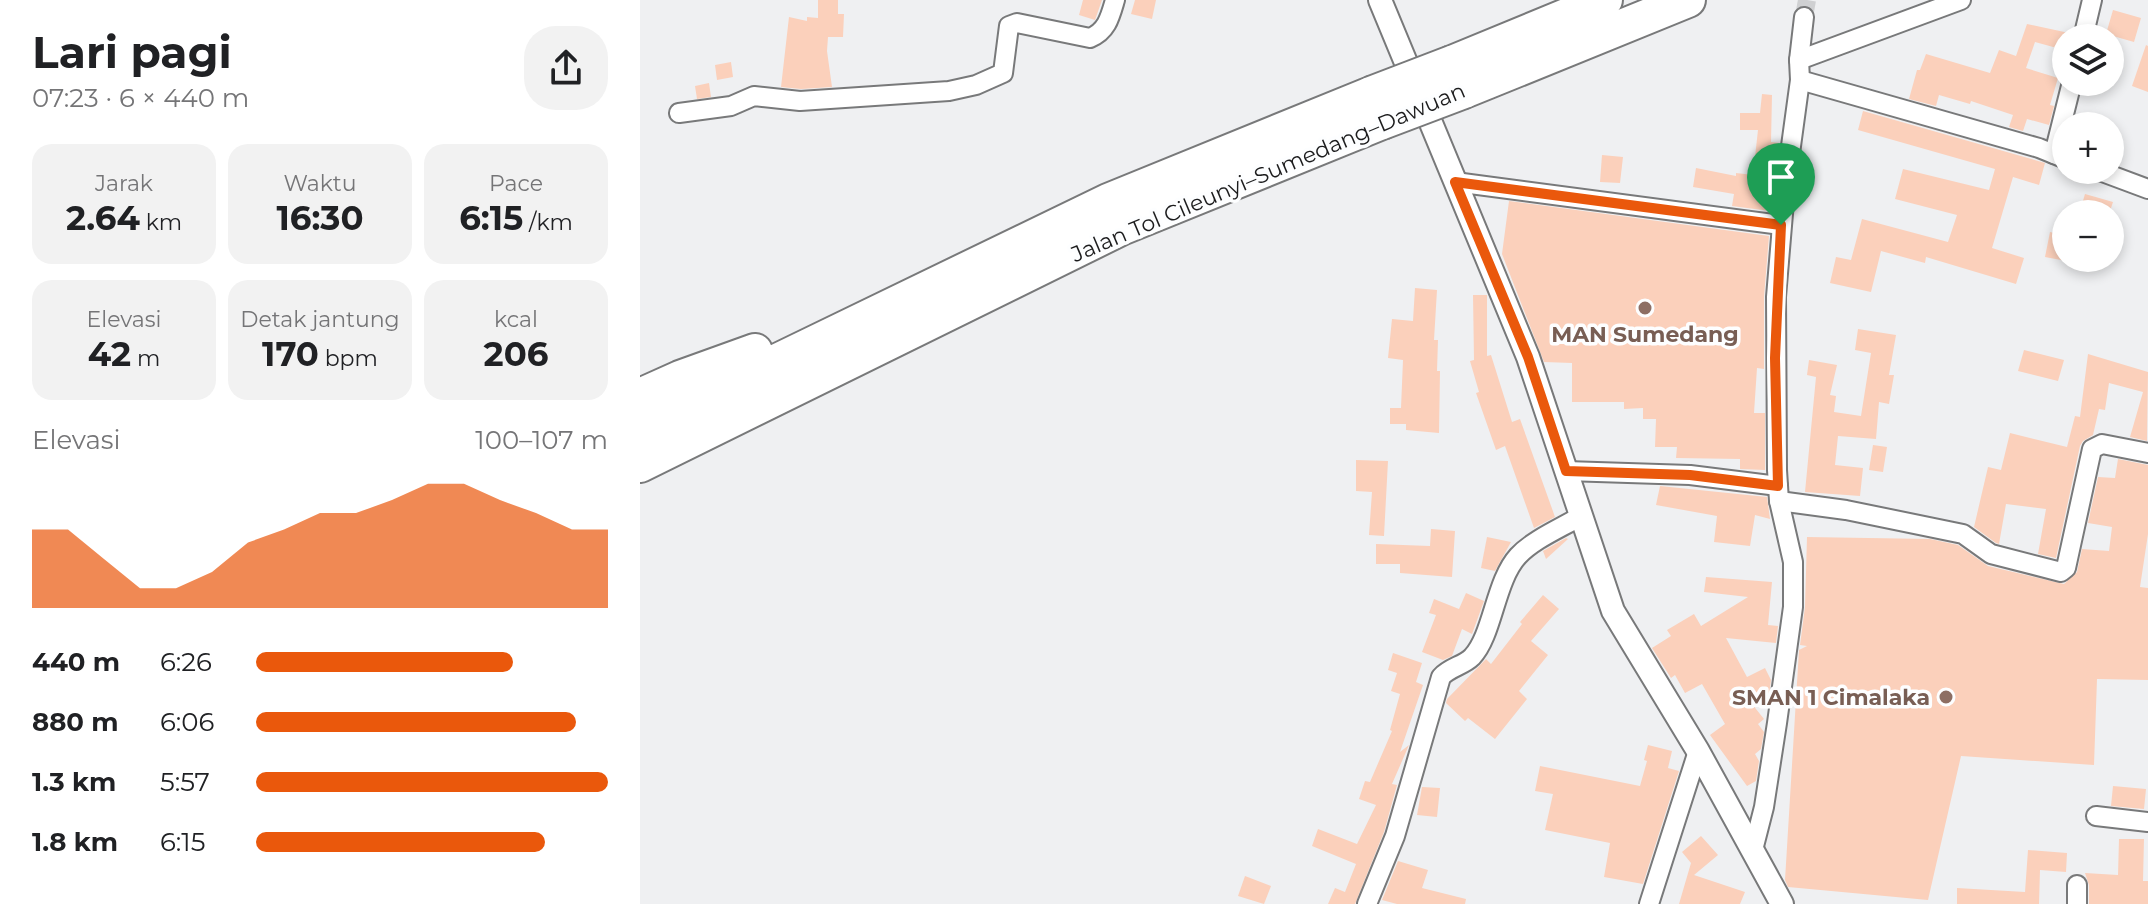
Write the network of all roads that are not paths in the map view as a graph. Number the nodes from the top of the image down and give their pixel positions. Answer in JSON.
{"nodes":[{"id":1,"x":1115,"y":0,"type":"edge"},
{"id":2,"x":1380,"y":0,"type":"edge"},
{"id":3,"x":1605,"y":0,"type":"edge"},
{"id":4,"x":1688,"y":0,"type":"edge"},
{"id":5,"x":1961,"y":0,"type":"edge"},
{"id":6,"x":2092,"y":0,"type":"edge"},
{"id":7,"x":1804,"y":17,"type":"tunnel mouth"},
{"id":8,"x":2086,"y":24,"type":"edge"},
{"id":9,"x":1799,"y":60,"type":"junction"},
{"id":10,"x":1458,"y":77,"type":"junction"},
{"id":11,"x":1800,"y":80,"type":"junction"},
{"id":12,"x":1377,"y":108,"type":"junction"},
{"id":13,"x":679,"y":113,"type":"dead end"},
{"id":14,"x":2052,"y":154,"type":"edge"},
{"id":15,"x":2124,"y":180,"type":"edge"},
{"id":16,"x":1455,"y":182,"type":"junction"},
{"id":17,"x":2148,"y":189,"type":"edge"},
{"id":18,"x":1781,"y":225,"type":"junction"},
{"id":19,"x":929,"y":290,"type":"junction"},
{"id":20,"x":640,"y":396,"type":"edge"},
{"id":21,"x":640,"y":431,"type":"edge"},
{"id":22,"x":2148,"y":453,"type":"edge"},
{"id":23,"x":640,"y":465,"type":"edge"},
{"id":24,"x":1566,"y":471,"type":"junction"},
{"id":25,"x":1779,"y":494,"type":"junction"},
{"id":26,"x":1581,"y":516,"type":"junction"},
{"id":27,"x":1698,"y":751,"type":"junction"},
{"id":28,"x":2096,"y":816,"type":"dead end"},
{"id":29,"x":2148,"y":822,"type":"edge"},
{"id":30,"x":1753,"y":850,"type":"junction"},
{"id":31,"x":2077,"y":885,"type":"dead end"},
{"id":32,"x":1367,"y":904,"type":"edge"},
{"id":33,"x":1649,"y":904,"type":"edge"},
{"id":34,"x":1782,"y":904,"type":"edge"},
{"id":35,"x":2077,"y":904,"type":"edge"}],
"edges":[{"from":1,"to":13,"type":"street"},
{"from":2,"to":16,"type":"street"},
{"from":3,"to":10,"type":"highway","name":"Jalan Tol Cileunyi–Sumedang–Dawuan"},
{"from":4,"to":10,"type":"highway","name":"Jalan Tol Cileunyi–Sumedang–Dawuan"},
{"from":5,"to":9,"type":"street"},
{"from":6,"to":8,"type":"street"},
{"from":7,"to":9,"type":"street"},
{"from":9,"to":11,"type":"street"},
{"from":10,"to":12,"type":"highway","name":"Jalan Tol Cileunyi–Sumedang–Dawuan","bridge":true},
{"from":11,"to":14,"type":"street"},
{"from":11,"to":18,"type":"street"},
{"from":12,"to":19,"type":"highway","name":"Jalan Tol Cileunyi–Sumedang–Dawuan"},
{"from":12,"to":23,"type":"highway","name":"Jalan Tol Cileunyi–Sumedang–Dawuan"},
{"from":15,"to":17,"type":"street"},
{"from":16,"to":18,"type":"street"},
{"from":16,"to":24,"type":"street"},
{"from":18,"to":25,"type":"street"},
{"from":19,"to":20,"type":"highway"},
{"from":19,"to":21,"type":"highway","name":"Jalan Tol Cileunyi–Sumedang–Dawuan"},
{"from":22,"to":25,"type":"street"},
{"from":24,"to":25,"type":"street"},
{"from":24,"to":26,"type":"street"},
{"from":25,"to":30,"type":"street"},
{"from":26,"to":27,"type":"street"},
{"from":26,"to":32,"type":"street"},
{"from":27,"to":30,"type":"street"},
{"from":27,"to":33,"type":"street"},
{"from":28,"to":29,"type":"street"},
{"from":30,"to":34,"type":"street"},
{"from":31,"to":35,"type":"street"}]}
